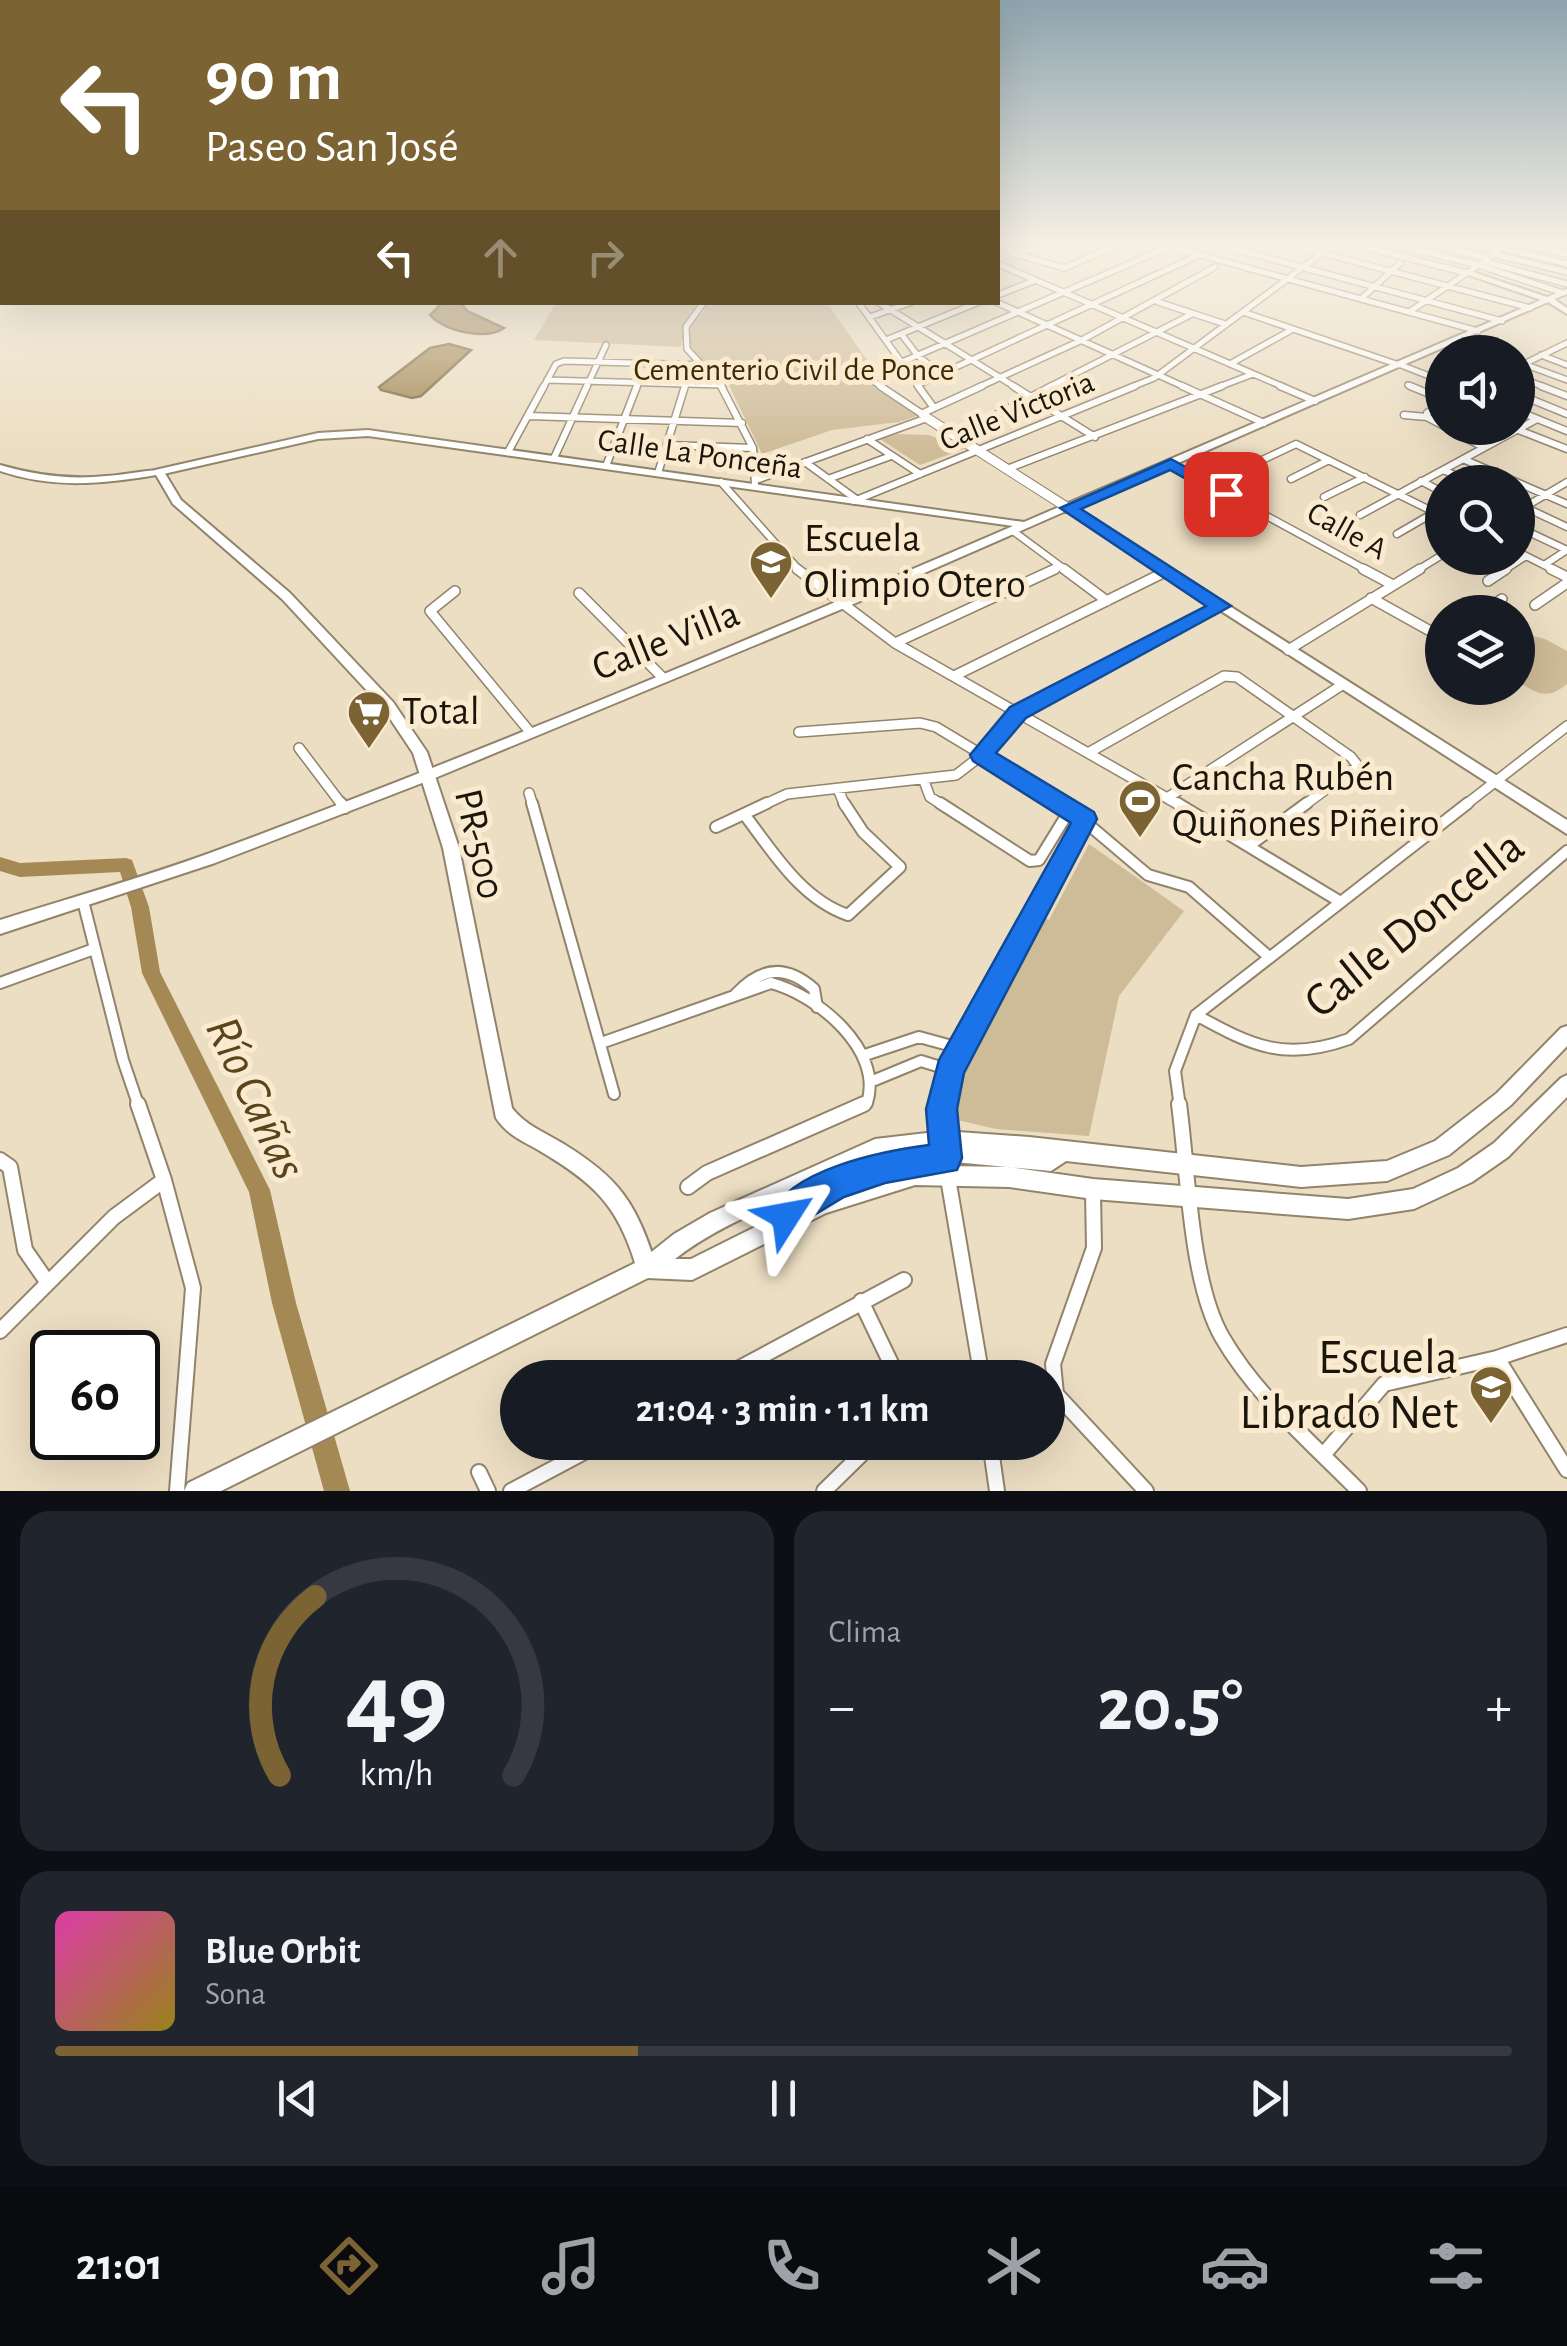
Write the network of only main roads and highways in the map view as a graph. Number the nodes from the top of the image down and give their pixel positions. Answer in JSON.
{"nodes":[{"id":1,"x":1515,"y":315,"type":"edge"},
{"id":2,"x":0,"y":468,"type":"edge"},
{"id":3,"x":160,"y":472,"type":"junction"},
{"id":4,"x":1068,"y":508,"type":"junction"},
{"id":5,"x":1019,"y":528,"type":"junction"},
{"id":6,"x":430,"y":774,"type":"junction"},
{"id":7,"x":1567,"y":828,"type":"edge"},
{"id":8,"x":0,"y":927,"type":"edge"},
{"id":9,"x":1567,"y":1034,"type":"edge"},
{"id":10,"x":1567,"y":1084,"type":"edge"},
{"id":11,"x":945,"y":1156,"type":"junction"},
{"id":12,"x":648,"y":1268,"type":"junction"},
{"id":13,"x":397,"y":1393,"type":"joint"},
{"id":14,"x":196,"y":1491,"type":"edge"}],
"edges":[{"from":1,"to":4,"type":"main road","name":"Calle Villa"},
{"from":2,"to":3,"type":"main road","name":"Calle La Ponceña"},
{"from":3,"to":5,"type":"main road","name":"Calle La Ponceña"},
{"from":3,"to":6,"type":"main road","name":"PR-500","number":"PR-500"},
{"from":4,"to":5,"type":"main road","name":"Calle Villa"},
{"from":4,"to":7,"type":"main road"},
{"from":5,"to":6,"type":"main road","name":"Calle Villa"},
{"from":6,"to":8,"type":"main road","name":"Calle Villa"},
{"from":6,"to":12,"type":"main road","name":"PR-500","number":"PR-500"},
{"from":9,"to":11,"type":"main road"},
{"from":10,"to":11,"type":"main road"},
{"from":11,"to":12,"type":"main road"},
{"from":11,"to":12,"type":"main road"},
{"from":12,"to":13,"type":"highway"},
{"from":13,"to":14,"type":"main road"}]}
